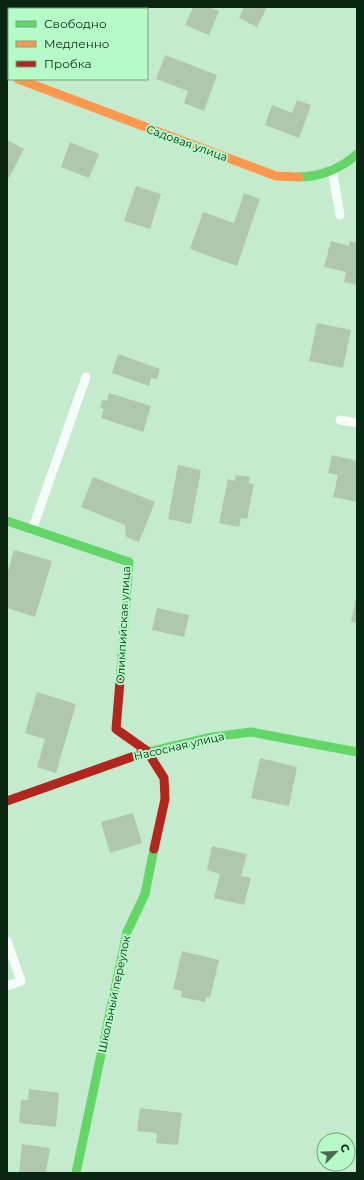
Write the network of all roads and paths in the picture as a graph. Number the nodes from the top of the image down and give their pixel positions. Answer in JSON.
{"nodes":[{"id":1,"x":24,"y":80,"type":"edge"},
{"id":2,"x":47,"y":84,"type":"edge"},
{"id":3,"x":356,"y":152,"type":"edge"},
{"id":4,"x":332,"y":168,"type":"junction"},
{"id":5,"x":340,"y":215,"type":"dead end"},
{"id":6,"x":86,"y":377,"type":"dead end"},
{"id":7,"x":340,"y":420,"type":"dead end"},
{"id":8,"x":357,"y":423,"type":"edge"},
{"id":9,"x":7,"y":521,"type":"edge"},
{"id":10,"x":32,"y":530,"type":"junction"},
{"id":11,"x":147,"y":751,"type":"junction"},
{"id":12,"x":357,"y":752,"type":"edge"},
{"id":13,"x":7,"y":801,"type":"edge"},
{"id":14,"x":7,"y":941,"type":"edge"},
{"id":15,"x":7,"y":986,"type":"edge"},
{"id":16,"x":76,"y":1173,"type":"edge"}],
"edges":[{"from":1,"to":2,"type":"street","name":"Садовая улица"},
{"from":2,"to":4,"type":"street","name":"Садовая улица"},
{"from":3,"to":4,"type":"street","name":"Садовая улица"},
{"from":4,"to":5,"type":"lane"},
{"from":6,"to":10,"type":"lane"},
{"from":7,"to":8,"type":"lane"},
{"from":9,"to":10,"type":"street","name":"Олимпийская улица"},
{"from":10,"to":11,"type":"street","name":"Олимпийская улица"},
{"from":11,"to":12,"type":"street","name":"Насосная улица"},
{"from":11,"to":13,"type":"street","name":"Насосная улица"},
{"from":11,"to":16,"type":"street","name":"Школьный переулок"},
{"from":14,"to":15,"type":"lane"}]}
